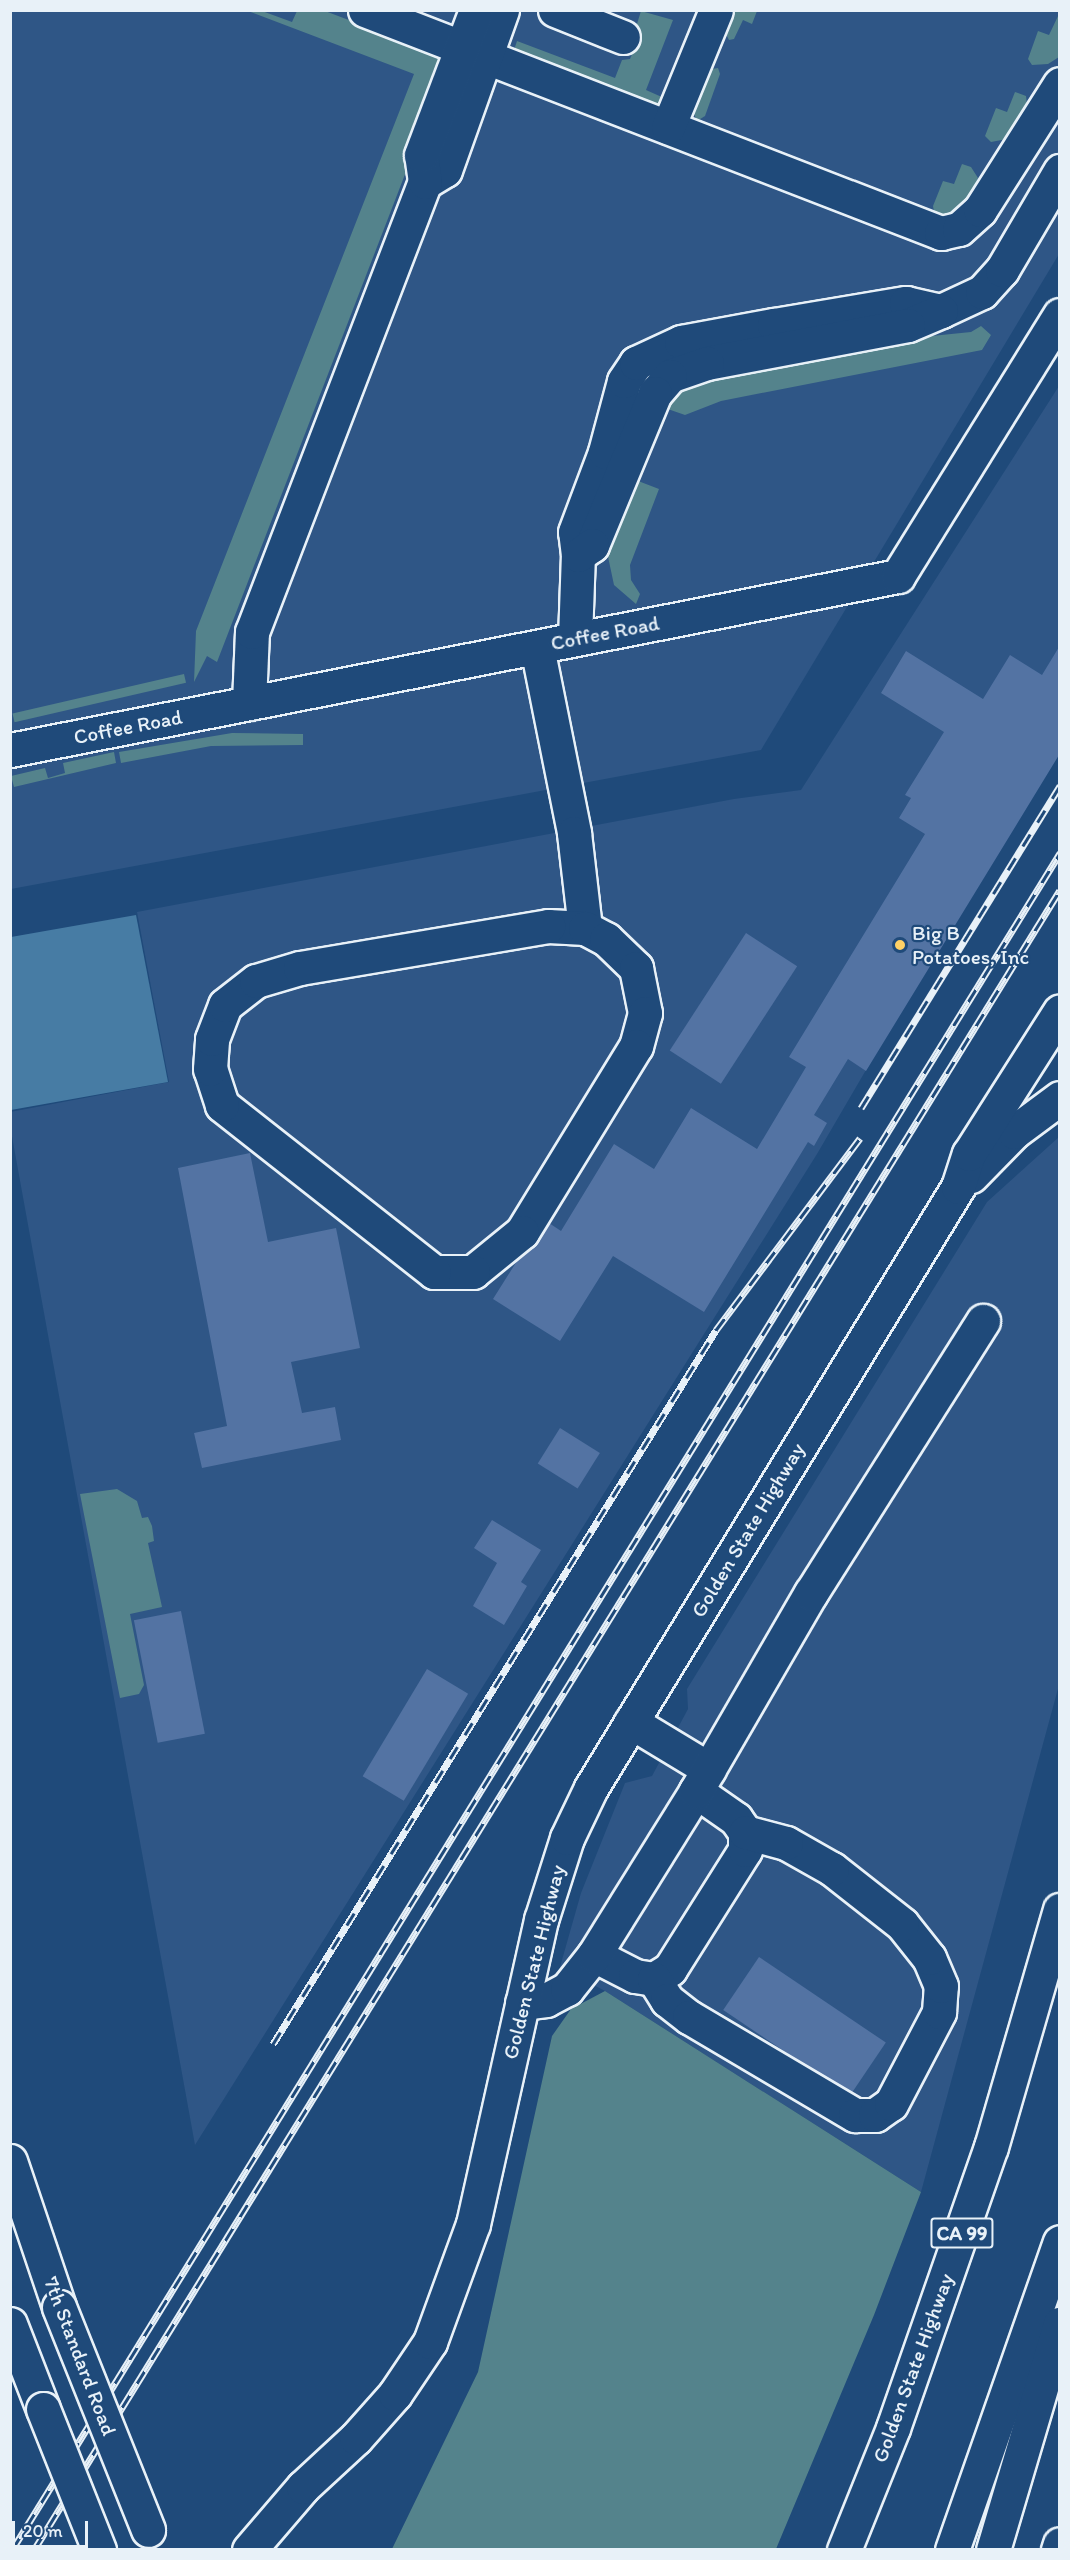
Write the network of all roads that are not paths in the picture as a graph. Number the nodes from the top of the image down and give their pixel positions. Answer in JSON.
{"nodes":[{"id":1,"x":365,"y":10,"type":"edge"},
{"id":2,"x":476,"y":10,"type":"edge"},
{"id":3,"x":502,"y":10,"type":"edge"},
{"id":4,"x":555,"y":10,"type":"edge"},
{"id":5,"x":716,"y":10,"type":"edge"},
{"id":6,"x":623,"y":37,"type":"dead end"},
{"id":7,"x":473,"y":53,"type":"junction"},
{"id":8,"x":1059,"y":84,"type":"edge"},
{"id":9,"x":668,"y":127,"type":"junction"},
{"id":10,"x":1059,"y":171,"type":"edge"},
{"id":11,"x":1059,"y":315,"type":"edge"},
{"id":12,"x":575,"y":639,"type":"junction"},
{"id":13,"x":537,"y":647,"type":"junction"},
{"id":14,"x":249,"y":703,"type":"junction"},
{"id":15,"x":10,"y":750,"type":"edge"},
{"id":16,"x":585,"y":928,"type":"junction"},
{"id":17,"x":1059,"y":1011,"type":"edge"},
{"id":18,"x":1059,"y":1098,"type":"edge"},
{"id":19,"x":958,"y":1187,"type":"junction"},
{"id":20,"x":983,"y":1321,"type":"dead end"},
{"id":21,"x":631,"y":1722,"type":"junction"},
{"id":22,"x":702,"y":1780,"type":"junction"},
{"id":23,"x":746,"y":1832,"type":"junction"},
{"id":24,"x":1059,"y":1910,"type":"edge"},
{"id":25,"x":594,"y":1955,"type":"junction"},
{"id":26,"x":654,"y":1979,"type":"junction"},
{"id":27,"x":522,"y":2003,"type":"junction"},
{"id":28,"x":10,"y":2161,"type":"edge"},
{"id":29,"x":1059,"y":2242,"type":"edge"},
{"id":30,"x":10,"y":2324,"type":"edge"},
{"id":31,"x":1059,"y":2324,"type":"edge"},
{"id":32,"x":151,"y":2540,"type":"edge"},
{"id":33,"x":1059,"y":2544,"type":"edge"},
{"id":34,"x":99,"y":2550,"type":"edge"},
{"id":35,"x":249,"y":2550,"type":"edge"},
{"id":36,"x":844,"y":2550,"type":"edge"},
{"id":37,"x":952,"y":2550,"type":"edge"},
{"id":38,"x":993,"y":2550,"type":"edge"},
{"id":39,"x":1058,"y":2550,"type":"edge"}],
"edges":[{"from":1,"to":7,"type":"main road"},
{"from":2,"to":7,"type":"main road"},
{"from":3,"to":7,"type":"main road"},
{"from":4,"to":6,"type":"main road"},
{"from":5,"to":9,"type":"main road"},
{"from":7,"to":9,"type":"main road"},
{"from":7,"to":14,"type":"main road"},
{"from":8,"to":9,"type":"main road"},
{"from":10,"to":12,"type":"main road"},
{"from":11,"to":12,"type":"main road","name":"Coffee Road"},
{"from":12,"to":13,"type":"main road","name":"Coffee Road"},
{"from":13,"to":14,"type":"main road","name":"Coffee Road"},
{"from":13,"to":16,"type":"main road"},
{"from":14,"to":15,"type":"main road","name":"Coffee Road"},
{"from":16,"to":16,"type":"main road"},
{"from":17,"to":19,"type":"main road","name":"Golden State Highway"},
{"from":18,"to":19,"type":"main road","name":"Golden State Highway"},
{"from":19,"to":21,"type":"main road","name":"Golden State Highway"},
{"from":20,"to":22,"type":"main road"},
{"from":21,"to":22,"type":"main road"},
{"from":21,"to":27,"type":"main road","name":"Golden State Highway"},
{"from":22,"to":23,"type":"main road"},
{"from":22,"to":25,"type":"main road"},
{"from":23,"to":26,"type":"main road"},
{"from":23,"to":26,"type":"main road"},
{"from":24,"to":36,"type":"main road","name":"Golden State Highway","number":"CA 99"},
{"from":25,"to":26,"type":"main road"},
{"from":25,"to":27,"type":"main road"},
{"from":27,"to":35,"type":"main road","name":"Golden State Highway"},
{"from":28,"to":32,"type":"main road","name":"7th Standard Road","bridge":true},
{"from":29,"to":37,"type":"main road"},
{"from":30,"to":34,"type":"main road","bridge":true},
{"from":31,"to":38,"type":"main road"},
{"from":33,"to":39,"type":"main road"}]}
